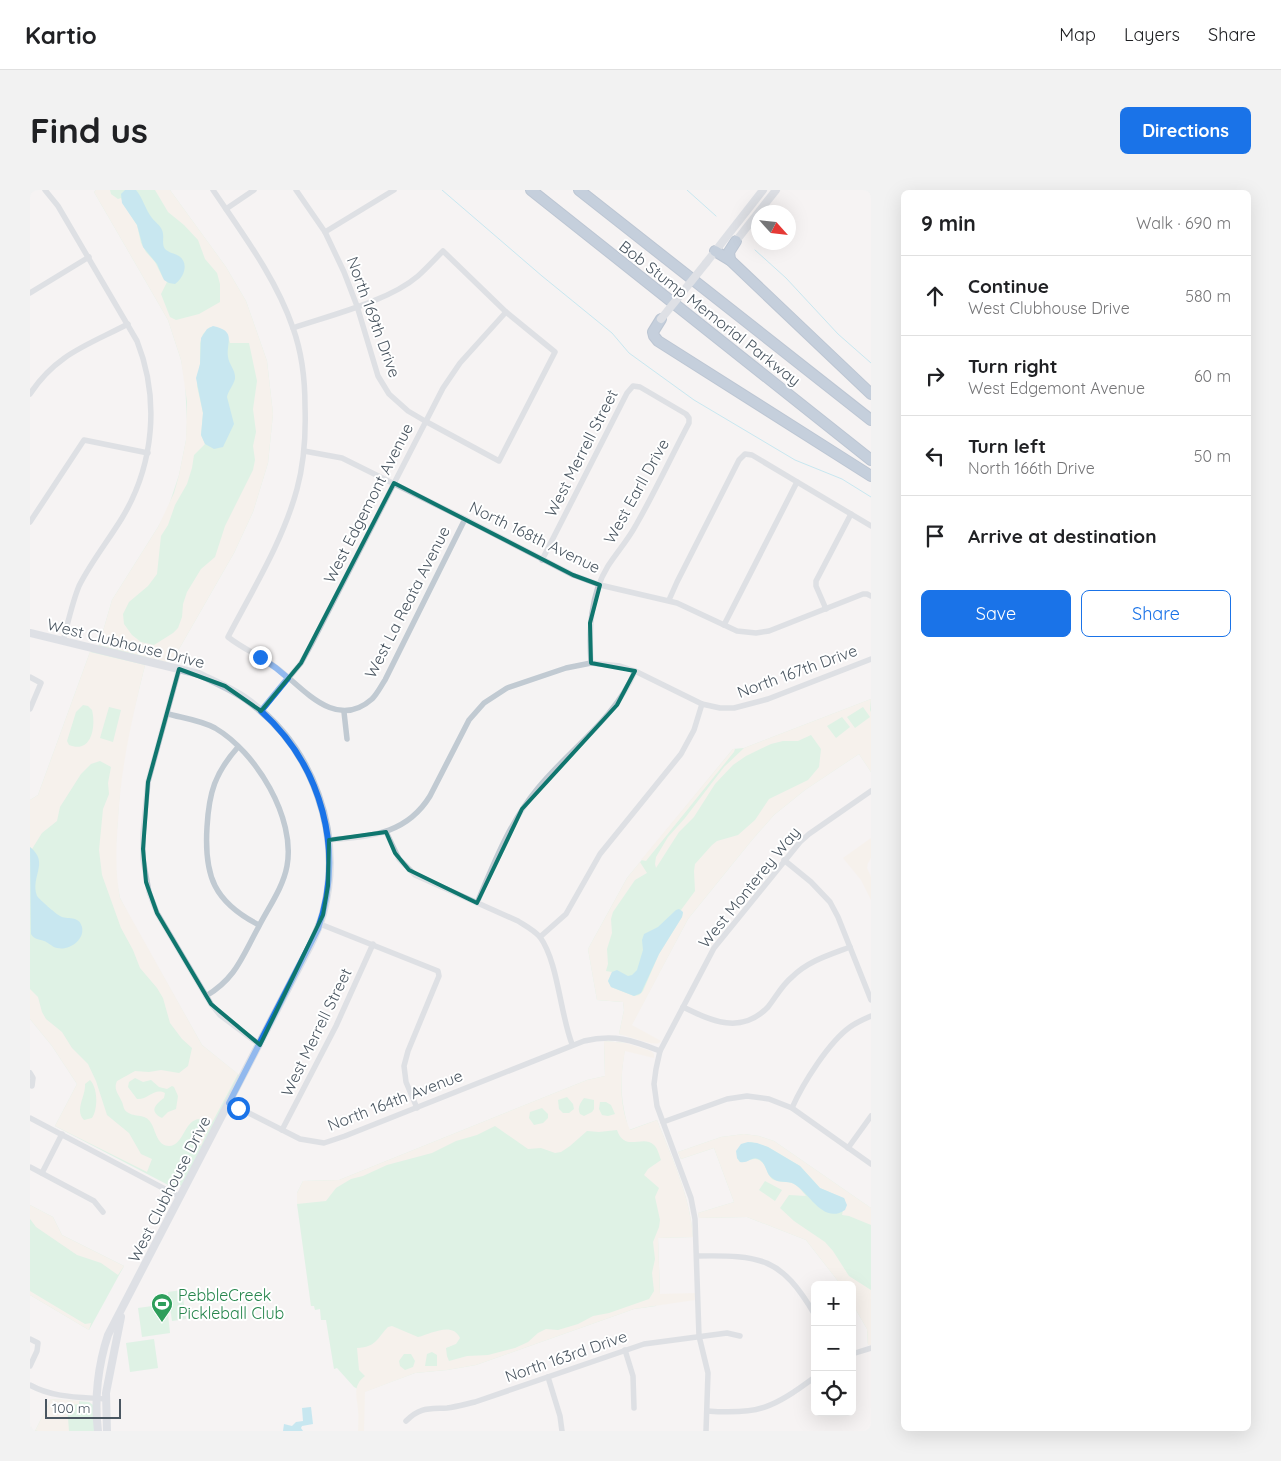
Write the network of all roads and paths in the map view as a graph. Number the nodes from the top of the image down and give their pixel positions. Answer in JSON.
{"nodes":[{"id":1,"x":213,"y":190,"type":"edge"},
{"id":2,"x":254,"y":190,"type":"edge"},
{"id":3,"x":296,"y":190,"type":"edge"},
{"id":4,"x":394,"y":190,"type":"edge"},
{"id":5,"x":531,"y":190,"type":"edge"},
{"id":6,"x":579,"y":190,"type":"edge"},
{"id":7,"x":763,"y":190,"type":"edge"},
{"id":8,"x":776,"y":190,"type":"edge"},
{"id":9,"x":47,"y":191,"type":"edge"},
{"id":10,"x":226,"y":209,"type":"junction"},
{"id":11,"x":325,"y":232,"type":"junction"},
{"id":12,"x":736,"y":241,"type":"joint"},
{"id":13,"x":716,"y":251,"type":"junction"},
{"id":14,"x":88,"y":257,"type":"junction"},
{"id":15,"x":730,"y":260,"type":"junction"},
{"id":16,"x":30,"y":293,"type":"edge"},
{"id":17,"x":357,"y":306,"type":"junction"},
{"id":18,"x":506,"y":312,"type":"junction"},
{"id":19,"x":661,"y":319,"type":"joint"},
{"id":20,"x":128,"y":324,"type":"junction"},
{"id":21,"x":293,"y":328,"type":"junction"},
{"id":22,"x":30,"y":394,"type":"edge"},
{"id":23,"x":871,"y":394,"type":"edge"},
{"id":24,"x":690,"y":418,"type":"joint"},
{"id":25,"x":871,"y":420,"type":"edge"},
{"id":26,"x":425,"y":421,"type":"junction"},
{"id":27,"x":304,"y":451,"type":"junction"},
{"id":28,"x":148,"y":452,"type":"junction"},
{"id":29,"x":871,"y":460,"type":"edge"},
{"id":30,"x":871,"y":476,"type":"edge"},
{"id":31,"x":797,"y":482,"type":"junction"},
{"id":32,"x":394,"y":483,"type":"junction"},
{"id":33,"x":851,"y":514,"type":"junction"},
{"id":34,"x":466,"y":519,"type":"junction"},
{"id":35,"x":30,"y":522,"type":"edge"},
{"id":36,"x":871,"y":526,"type":"edge"},
{"id":37,"x":542,"y":560,"type":"junction"},
{"id":38,"x":600,"y":584,"type":"junction"},
{"id":39,"x":871,"y":596,"type":"edge"},
{"id":40,"x":670,"y":600,"type":"junction"},
{"id":41,"x":826,"y":609,"type":"junction"},
{"id":42,"x":724,"y":625,"type":"junction"},
{"id":43,"x":30,"y":633,"type":"edge"},
{"id":44,"x":64,"y":641,"type":"junction"},
{"id":45,"x":871,"y":659,"type":"edge"},
{"id":46,"x":592,"y":663,"type":"junction"},
{"id":47,"x":179,"y":669,"type":"junction"},
{"id":48,"x":635,"y":671,"type":"junction"},
{"id":49,"x":30,"y":677,"type":"edge"},
{"id":50,"x":288,"y":678,"type":"junction"},
{"id":51,"x":702,"y":704,"type":"junction"},
{"id":52,"x":30,"y":708,"type":"edge"},
{"id":53,"x":261,"y":711,"type":"junction"},
{"id":54,"x":344,"y":712,"type":"junction"},
{"id":55,"x":168,"y":714,"type":"junction"},
{"id":56,"x":346,"y":739,"type":"dead end"},
{"id":57,"x":238,"y":747,"type":"junction"},
{"id":58,"x":871,"y":792,"type":"edge"},
{"id":59,"x":386,"y":832,"type":"junction"},
{"id":60,"x":328,"y":840,"type":"junction"},
{"id":61,"x":784,"y":860,"type":"junction"},
{"id":62,"x":477,"y":903,"type":"junction"},
{"id":63,"x":320,"y":924,"type":"junction"},
{"id":64,"x":259,"y":925,"type":"junction"},
{"id":65,"x":540,"y":937,"type":"junction"},
{"id":66,"x":373,"y":944,"type":"junction"},
{"id":67,"x":850,"y":947,"type":"junction"},
{"id":68,"x":206,"y":996,"type":"junction"},
{"id":69,"x":871,"y":1000,"type":"edge"},
{"id":70,"x":683,"y":1006,"type":"junction"},
{"id":71,"x":871,"y":1016,"type":"edge"},
{"id":72,"x":572,"y":1044,"type":"junction"},
{"id":73,"x":260,"y":1045,"type":"junction"},
{"id":74,"x":660,"y":1051,"type":"junction"},
{"id":75,"x":30,"y":1073,"type":"edge"},
{"id":76,"x":32,"y":1086,"type":"dead end"},
{"id":77,"x":229,"y":1103,"type":"junction"},
{"id":78,"x":416,"y":1108,"type":"junction"},
{"id":79,"x":792,"y":1108,"type":"junction"},
{"id":80,"x":871,"y":1116,"type":"edge"},
{"id":81,"x":30,"y":1118,"type":"edge"},
{"id":82,"x":662,"y":1122,"type":"junction"},
{"id":83,"x":282,"y":1130,"type":"junction"},
{"id":84,"x":62,"y":1134,"type":"junction"},
{"id":85,"x":848,"y":1148,"type":"junction"},
{"id":86,"x":871,"y":1164,"type":"edge"},
{"id":87,"x":30,"y":1167,"type":"edge"},
{"id":88,"x":42,"y":1173,"type":"junction"},
{"id":89,"x":180,"y":1197,"type":"junction"},
{"id":90,"x":103,"y":1212,"type":"dead end"},
{"id":91,"x":697,"y":1256,"type":"junction"},
{"id":92,"x":811,"y":1309,"type":"edge"},
{"id":93,"x":699,"y":1336,"type":"junction"},
{"id":94,"x":740,"y":1336,"type":"dead end"},
{"id":95,"x":30,"y":1338,"type":"edge"},
{"id":96,"x":871,"y":1348,"type":"edge"},
{"id":97,"x":625,"y":1350,"type":"junction"},
{"id":98,"x":856,"y":1353,"type":"edge"},
{"id":99,"x":30,"y":1366,"type":"edge"},
{"id":100,"x":548,"y":1377,"type":"junction"},
{"id":101,"x":811,"y":1380,"type":"edge"},
{"id":102,"x":30,"y":1385,"type":"edge"},
{"id":103,"x":101,"y":1398,"type":"junction"},
{"id":104,"x":634,"y":1408,"type":"dead end"},
{"id":105,"x":707,"y":1411,"type":"junction"},
{"id":106,"x":406,"y":1422,"type":"dead end"},
{"id":107,"x":98,"y":1431,"type":"edge"},
{"id":108,"x":107,"y":1431,"type":"edge"},
{"id":109,"x":562,"y":1431,"type":"edge"},
{"id":110,"x":706,"y":1431,"type":"edge"}],
"edges":[{"from":1,"to":10,"type":"street"},
{"from":2,"to":10,"type":"street"},
{"from":3,"to":11,"type":"street","name":"North 169th Drive"},
{"from":4,"to":11,"type":"street"},
{"from":5,"to":29,"type":"highway","name":"Bob Stump Memorial Parkway"},
{"from":6,"to":25,"type":"highway","name":"Bob Stump Memorial Parkway"},
{"from":7,"to":13,"type":"street"},
{"from":8,"to":12,"type":"street"},
{"from":9,"to":14,"type":"street"},
{"from":10,"to":21,"type":"street"},
{"from":11,"to":17,"type":"street","name":"North 169th Drive"},
{"from":12,"to":15,"type":"highway"},
{"from":13,"to":15,"type":"highway"},
{"from":13,"to":19,"type":"street","bridge":true},
{"from":14,"to":16,"type":"street"},
{"from":14,"to":20,"type":"street"},
{"from":15,"to":23,"type":"highway"},
{"from":17,"to":18,"type":"street"},
{"from":17,"to":21,"type":"street"},
{"from":17,"to":26,"type":"street","name":"North 169th Drive"},
{"from":18,"to":26,"type":"street","name":"West Edgemont Avenue"},
{"from":18,"to":26,"type":"street","name":"North 169th Drive"},
{"from":19,"to":30,"type":"highway"},
{"from":20,"to":22,"type":"street"},
{"from":20,"to":28,"type":"street"},
{"from":21,"to":27,"type":"street"},
{"from":24,"to":37,"type":"street","name":"West Merrell Street"},
{"from":24,"to":38,"type":"street","name":"West Earll Drive"},
{"from":26,"to":32,"type":"street","name":"West Edgemont Avenue"},
{"from":27,"to":32,"type":"street","name":"North 168th Avenue"},
{"from":27,"to":50,"type":"street"},
{"from":28,"to":35,"type":"street"},
{"from":28,"to":44,"type":"street"},
{"from":31,"to":33,"type":"street"},
{"from":31,"to":40,"type":"street"},
{"from":31,"to":42,"type":"street"},
{"from":32,"to":34,"type":"street","name":"North 168th Avenue"},
{"from":32,"to":50,"type":"street","name":"West Edgemont Avenue"},
{"from":33,"to":36,"type":"street"},
{"from":33,"to":41,"type":"street"},
{"from":34,"to":37,"type":"street","name":"North 168th Avenue"},
{"from":34,"to":54,"type":"street","name":"West La Reata Avenue"},
{"from":37,"to":38,"type":"street","name":"North 168th Avenue"},
{"from":38,"to":40,"type":"street","name":"North 168th Avenue"},
{"from":38,"to":46,"type":"street","name":"West Earll Drive"},
{"from":39,"to":41,"type":"street","name":"North 168th Avenue"},
{"from":40,"to":42,"type":"street","name":"North 168th Avenue"},
{"from":41,"to":42,"type":"street","name":"North 168th Avenue"},
{"from":43,"to":44,"type":"street","name":"West Clubhouse Drive"},
{"from":44,"to":47,"type":"street","name":"West Clubhouse Drive"},
{"from":45,"to":51,"type":"street","name":"North 167th Drive"},
{"from":46,"to":48,"type":"street","name":"North 167th Drive"},
{"from":46,"to":59,"type":"street"},
{"from":47,"to":53,"type":"street","name":"West Clubhouse Drive"},
{"from":47,"to":55,"type":"street"},
{"from":48,"to":51,"type":"street","name":"North 167th Drive"},
{"from":48,"to":62,"type":"street"},
{"from":49,"to":52,"type":"street"},
{"from":50,"to":53,"type":"street","name":"West Edgemont Avenue"},
{"from":50,"to":54,"type":"street"},
{"from":51,"to":65,"type":"street"},
{"from":53,"to":60,"type":"street","name":"West Clubhouse Drive"},
{"from":54,"to":56,"type":"street"},
{"from":55,"to":57,"type":"street"},
{"from":55,"to":68,"type":"street"},
{"from":57,"to":64,"type":"street"},
{"from":57,"to":64,"type":"street"},
{"from":58,"to":61,"type":"street","name":"West Monterey Way"},
{"from":59,"to":60,"type":"street"},
{"from":59,"to":62,"type":"street"},
{"from":60,"to":63,"type":"street","name":"West Clubhouse Drive"},
{"from":61,"to":67,"type":"street"},
{"from":61,"to":70,"type":"street","name":"West Monterey Way"},
{"from":62,"to":65,"type":"street"},
{"from":63,"to":66,"type":"street"},
{"from":63,"to":73,"type":"street","name":"West Clubhouse Drive"},
{"from":64,"to":68,"type":"street"},
{"from":65,"to":72,"type":"street"},
{"from":66,"to":78,"type":"street"},
{"from":66,"to":83,"type":"street","name":"West Merrell Street"},
{"from":67,"to":69,"type":"street"},
{"from":67,"to":70,"type":"street"},
{"from":68,"to":73,"type":"street"},
{"from":70,"to":74,"type":"street","name":"West Monterey Way"},
{"from":71,"to":79,"type":"street"},
{"from":72,"to":74,"type":"street","name":"North 164th Avenue"},
{"from":72,"to":78,"type":"street","name":"North 164th Avenue"},
{"from":73,"to":77,"type":"street","name":"West Clubhouse Drive"},
{"from":74,"to":82,"type":"street","name":"West Monterey Way"},
{"from":75,"to":76,"type":"street"},
{"from":77,"to":83,"type":"street","name":"North 164th Avenue"},
{"from":77,"to":89,"type":"street","name":"West Clubhouse Drive"},
{"from":78,"to":83,"type":"street","name":"North 164th Avenue"},
{"from":79,"to":82,"type":"street"},
{"from":79,"to":85,"type":"street"},
{"from":80,"to":85,"type":"street"},
{"from":81,"to":84,"type":"street"},
{"from":82,"to":91,"type":"street","name":"West Monterey Way"},
{"from":84,"to":88,"type":"street"},
{"from":84,"to":89,"type":"street"},
{"from":85,"to":86,"type":"street"},
{"from":87,"to":88,"type":"street"},
{"from":88,"to":90,"type":"street"},
{"from":89,"to":103,"type":"street","name":"West Clubhouse Drive"},
{"from":91,"to":92,"type":"street"},
{"from":91,"to":93,"type":"street","name":"West Monterey Way"},
{"from":93,"to":94,"type":"street","name":"North 163rd Drive"},
{"from":93,"to":97,"type":"street","name":"North 163rd Drive"},
{"from":93,"to":105,"type":"street","name":"West Monterey Way"},
{"from":95,"to":99,"type":"street"},
{"from":96,"to":98,"type":"street"},
{"from":97,"to":100,"type":"street","name":"North 163rd Drive"},
{"from":97,"to":104,"type":"street"},
{"from":100,"to":106,"type":"street","name":"North 163rd Drive"},
{"from":100,"to":109,"type":"street"},
{"from":101,"to":105,"type":"street"},
{"from":102,"to":103,"type":"street"},
{"from":103,"to":107,"type":"street","name":"West Clubhouse Drive"},
{"from":103,"to":108,"type":"street","name":"West Clubhouse Drive"},
{"from":105,"to":110,"type":"street","name":"West Monterey Way"}]}
